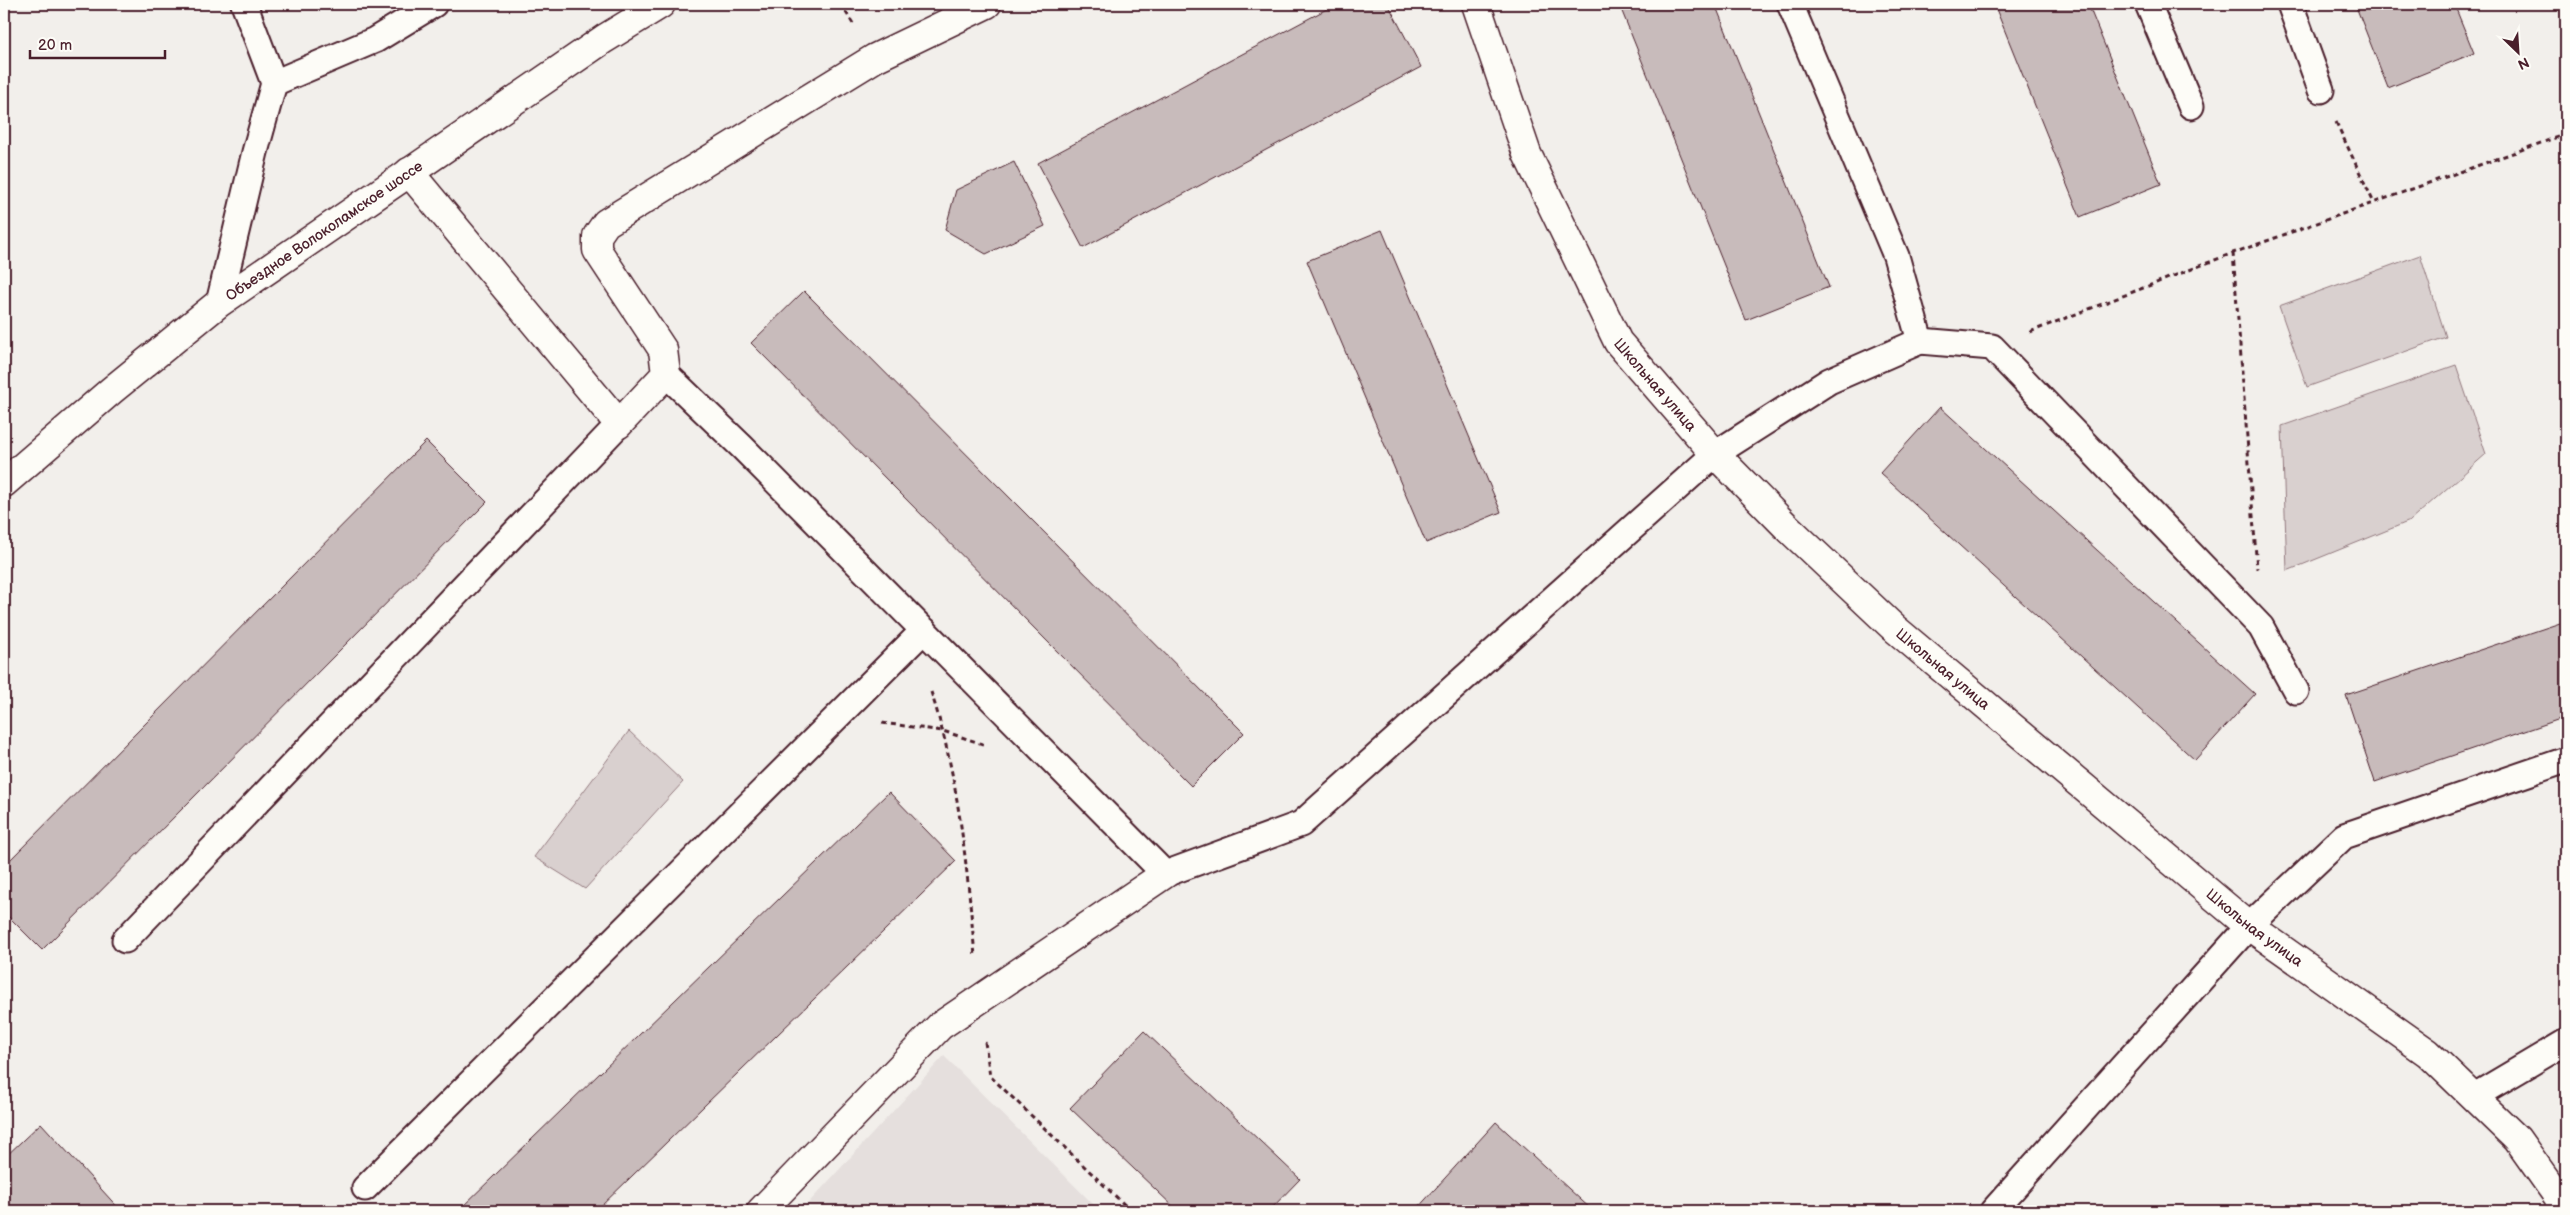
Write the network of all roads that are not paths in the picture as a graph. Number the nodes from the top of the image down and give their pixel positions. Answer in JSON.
{"nodes":[{"id":1,"x":244,"y":4,"type":"edge"},
{"id":2,"x":434,"y":4,"type":"edge"},
{"id":3,"x":661,"y":4,"type":"edge"},
{"id":4,"x":987,"y":4,"type":"edge"},
{"id":5,"x":1476,"y":4,"type":"edge"},
{"id":6,"x":1790,"y":4,"type":"edge"},
{"id":7,"x":2148,"y":4,"type":"edge"},
{"id":8,"x":2290,"y":4,"type":"edge"},
{"id":9,"x":274,"y":83,"type":"junction"},
{"id":10,"x":2321,"y":90,"type":"road end"},
{"id":11,"x":2190,"y":106,"type":"dead end"},
{"id":12,"x":409,"y":172,"type":"junction"},
{"id":13,"x":219,"y":303,"type":"junction"},
{"id":14,"x":1920,"y":341,"type":"junction"},
{"id":15,"x":666,"y":374,"type":"junction"},
{"id":16,"x":619,"y":424,"type":"junction"},
{"id":17,"x":1715,"y":454,"type":"junction"},
{"id":18,"x":4,"y":483,"type":"edge"},
{"id":19,"x":924,"y":630,"type":"junction"},
{"id":20,"x":2296,"y":691,"type":"dead end"},
{"id":21,"x":2566,"y":760,"type":"edge"},
{"id":22,"x":1166,"y":874,"type":"junction"},
{"id":23,"x":2250,"y":926,"type":"junction"},
{"id":24,"x":125,"y":940,"type":"dead end"},
{"id":25,"x":2566,"y":1042,"type":"edge"},
{"id":26,"x":2473,"y":1097,"type":"junction"},
{"id":27,"x":364,"y":1188,"type":"dead end"},
{"id":28,"x":2566,"y":1208,"type":"edge"},
{"id":29,"x":760,"y":1211,"type":"edge"},
{"id":30,"x":1993,"y":1211,"type":"edge"}],
"edges":[{"from":1,"to":9,"type":"lane"},
{"from":2,"to":9,"type":"lane"},
{"from":3,"to":12,"type":"street","name":"Объездное Волоколамское шоссе"},
{"from":4,"to":15,"type":"street"},
{"from":5,"to":17,"type":"street","name":"Школьная улица"},
{"from":6,"to":14,"type":"lane"},
{"from":7,"to":11,"type":"lane"},
{"from":8,"to":10,"type":"lane"},
{"from":9,"to":13,"type":"lane"},
{"from":12,"to":13,"type":"street","name":"Объездное Волоколамское шоссе"},
{"from":12,"to":16,"type":"street"},
{"from":13,"to":18,"type":"street","name":"Объездное Волоколамское шоссе"},
{"from":14,"to":17,"type":"lane"},
{"from":14,"to":20,"type":"lane"},
{"from":15,"to":16,"type":"street"},
{"from":15,"to":19,"type":"lane"},
{"from":16,"to":24,"type":"lane"},
{"from":17,"to":22,"type":"lane"},
{"from":17,"to":23,"type":"street","name":"Школьная улица"},
{"from":19,"to":22,"type":"lane"},
{"from":19,"to":27,"type":"lane"},
{"from":21,"to":23,"type":"lane"},
{"from":22,"to":29,"type":"street"},
{"from":23,"to":26,"type":"street","name":"Школьная улица"},
{"from":23,"to":30,"type":"lane"},
{"from":25,"to":26,"type":"lane"},
{"from":26,"to":28,"type":"street","name":"Школьная улица"}]}
